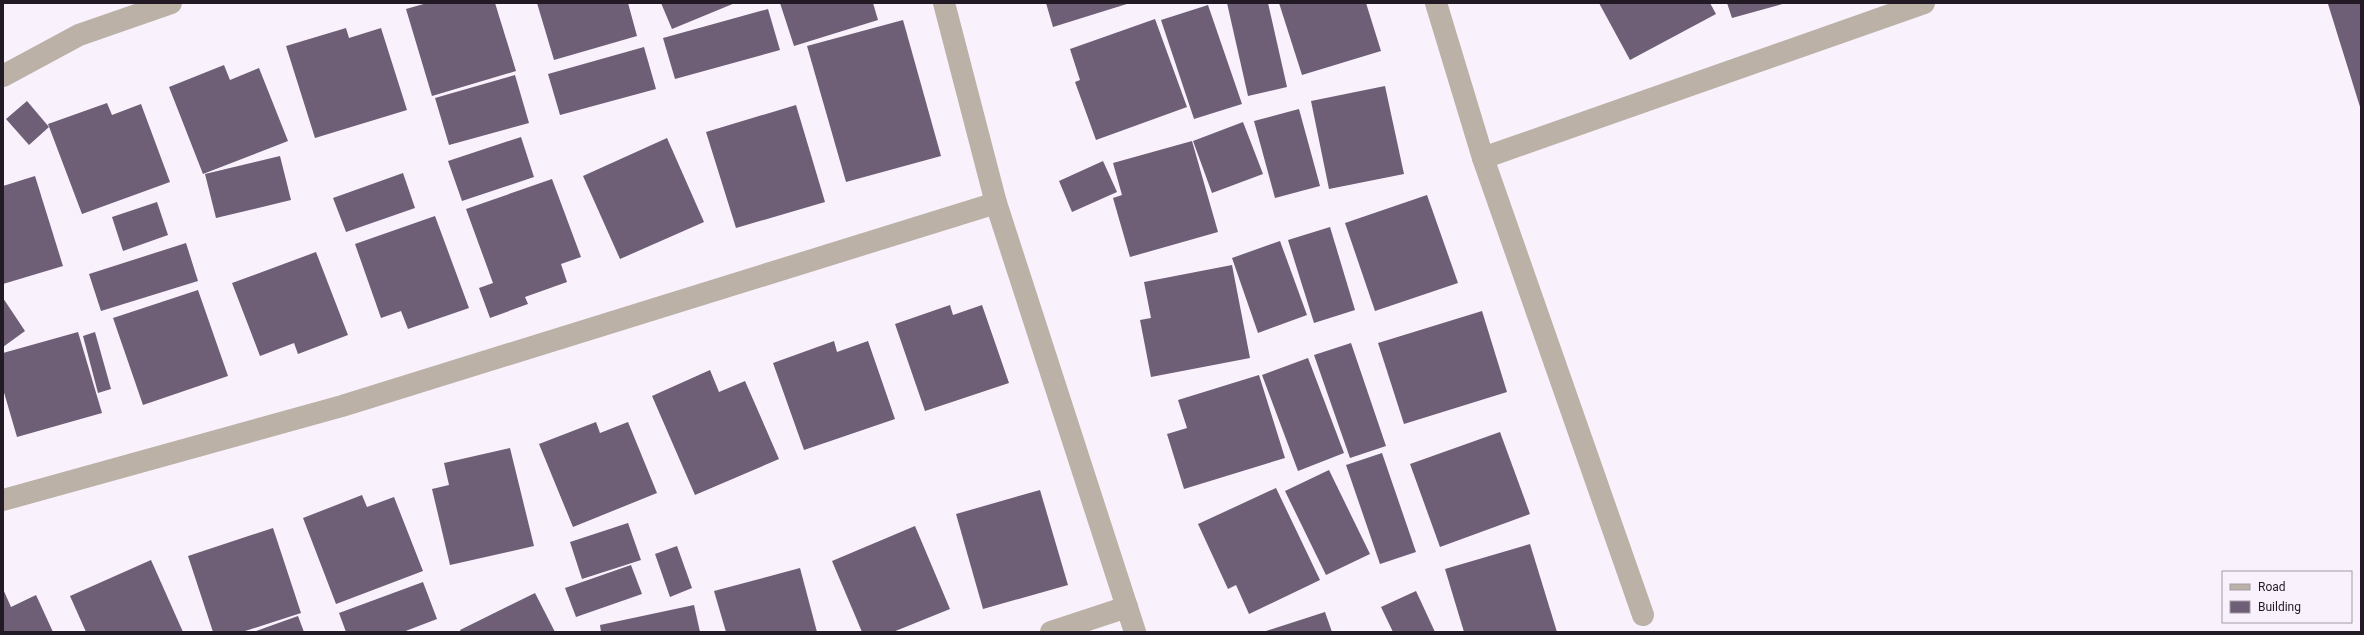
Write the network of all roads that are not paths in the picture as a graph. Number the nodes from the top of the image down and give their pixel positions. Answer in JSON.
{"nodes":[{"id":1,"x":171,"y":3,"type":"edge"},
{"id":2,"x":944,"y":3,"type":"edge"},
{"id":3,"x":1436,"y":3,"type":"edge"},
{"id":4,"x":1924,"y":3,"type":"edge"},
{"id":5,"x":3,"y":76,"type":"edge"},
{"id":6,"x":1483,"y":158,"type":"junction"},
{"id":7,"x":996,"y":203,"type":"junction"},
{"id":8,"x":3,"y":500,"type":"edge"},
{"id":9,"x":1127,"y":607,"type":"junction"},
{"id":10,"x":1643,"y":616,"type":"dead end"},
{"id":11,"x":1052,"y":632,"type":"edge"},
{"id":12,"x":1135,"y":632,"type":"edge"}],
"edges":[{"from":1,"to":5,"type":"street"},
{"from":2,"to":7,"type":"street"},
{"from":3,"to":6,"type":"street"},
{"from":4,"to":6,"type":"street"},
{"from":6,"to":10,"type":"street"},
{"from":7,"to":8,"type":"street"},
{"from":7,"to":9,"type":"street"},
{"from":9,"to":11,"type":"street"},
{"from":9,"to":12,"type":"street"}]}
